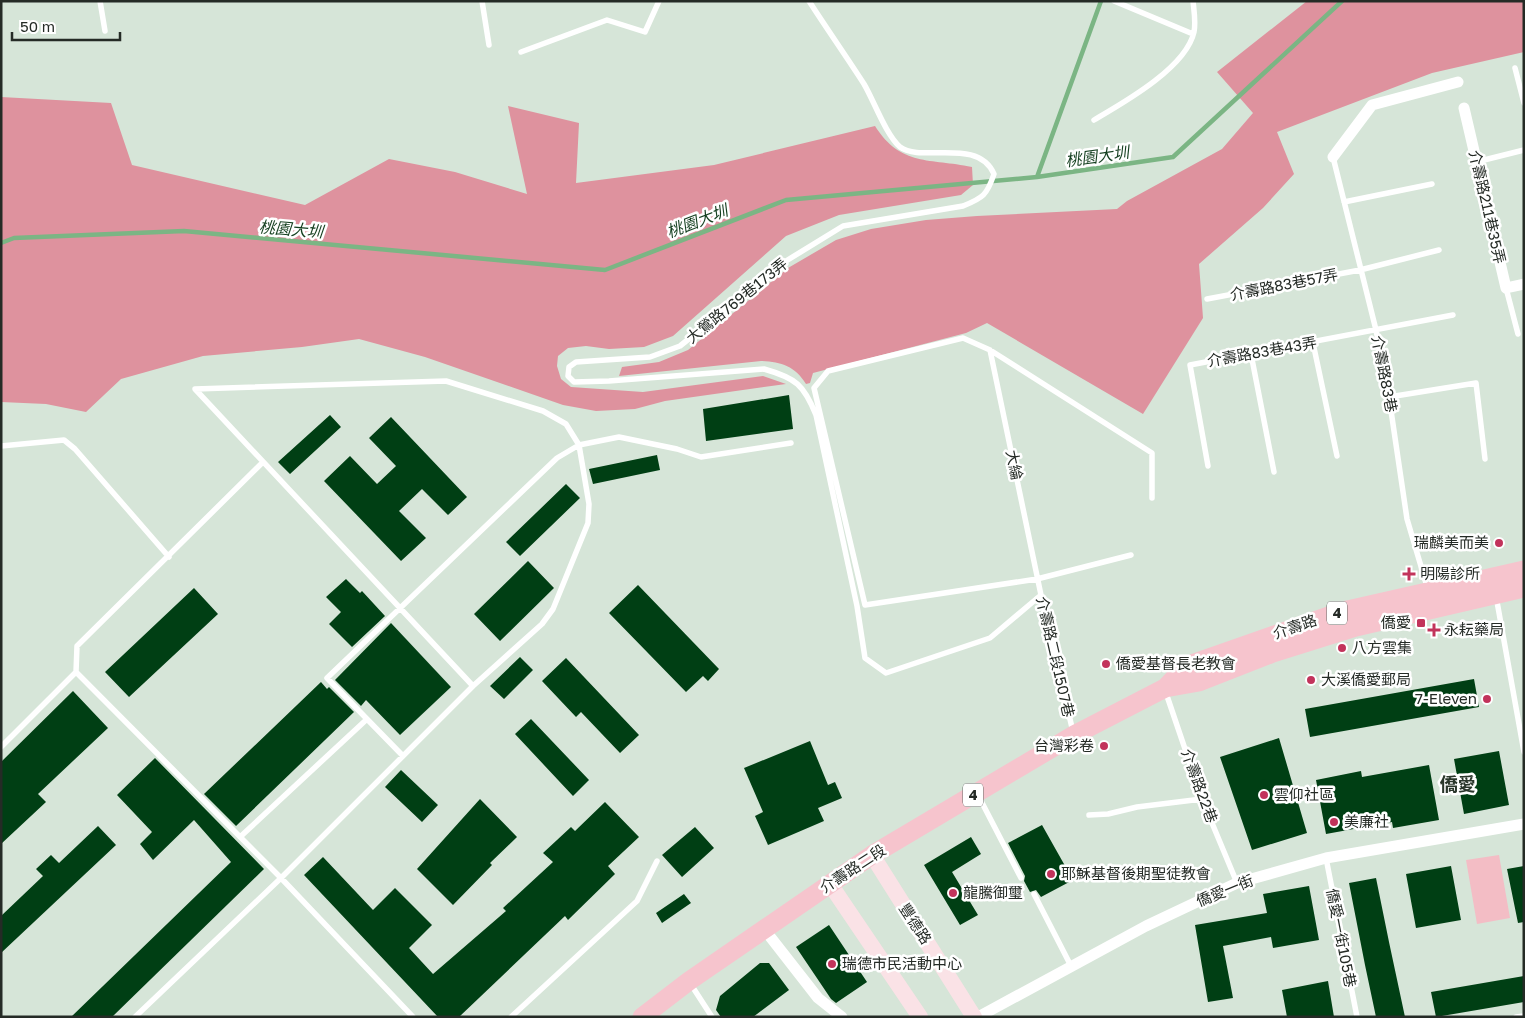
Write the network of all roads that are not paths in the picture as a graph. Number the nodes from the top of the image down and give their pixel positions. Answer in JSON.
{"nodes":[{"id":1,"x":100,"y":1,"type":"edge"},
{"id":2,"x":482,"y":1,"type":"edge"},
{"id":3,"x":659,"y":1,"type":"edge"},
{"id":4,"x":809,"y":1,"type":"edge"},
{"id":5,"x":1114,"y":1,"type":"edge"},
{"id":6,"x":1193,"y":1,"type":"edge"},
{"id":7,"x":105,"y":31,"type":"dead end"},
{"id":8,"x":1194,"y":34,"type":"junction"},
{"id":9,"x":489,"y":45,"type":"dead end"},
{"id":10,"x":521,"y":52,"type":"dead end"},
{"id":11,"x":1514,"y":68,"type":"dead end"},
{"id":12,"x":1458,"y":82,"type":"dead end"},
{"id":13,"x":1524,"y":103,"type":"edge"},
{"id":14,"x":1464,"y":108,"type":"dead end"},
{"id":15,"x":1094,"y":120,"type":"dead end"},
{"id":16,"x":1524,"y":150,"type":"edge"},
{"id":17,"x":1333,"y":157,"type":"joint"},
{"id":18,"x":1476,"y":162,"type":"junction"},
{"id":19,"x":1432,"y":184,"type":"dead end"},
{"id":20,"x":1344,"y":202,"type":"junction"},
{"id":21,"x":1439,"y":250,"type":"dead end"},
{"id":22,"x":1360,"y":270,"type":"junction"},
{"id":23,"x":1524,"y":284,"type":"edge"},
{"id":24,"x":1506,"y":288,"type":"junction"},
{"id":25,"x":1207,"y":299,"type":"dead end"},
{"id":26,"x":1453,"y":315,"type":"dead end"},
{"id":27,"x":1376,"y":330,"type":"junction"},
{"id":28,"x":1518,"y":334,"type":"dead end"},
{"id":29,"x":1313,"y":343,"type":"junction"},
{"id":30,"x":990,"y":350,"type":"junction"},
{"id":31,"x":1251,"y":354,"type":"junction"},
{"id":32,"x":1389,"y":397,"type":"junction"},
{"id":33,"x":791,"y":443,"type":"dead end"},
{"id":34,"x":579,"y":445,"type":"junction"},
{"id":35,"x":1,"y":446,"type":"edge"},
{"id":36,"x":1337,"y":456,"type":"dead end"},
{"id":37,"x":1485,"y":459,"type":"dead end"},
{"id":38,"x":263,"y":462,"type":"junction"},
{"id":39,"x":1208,"y":466,"type":"dead end"},
{"id":40,"x":1274,"y":472,"type":"dead end"},
{"id":41,"x":1152,"y":498,"type":"dead end"},
{"id":42,"x":1130,"y":555,"type":"dead end"},
{"id":43,"x":169,"y":557,"type":"junction"},
{"id":44,"x":1524,"y":570,"type":"edge"},
{"id":45,"x":1037,"y":579,"type":"junction"},
{"id":46,"x":1494,"y":586,"type":"junction"},
{"id":47,"x":1524,"y":588,"type":"edge"},
{"id":48,"x":1428,"y":592,"type":"junction"},
{"id":49,"x":1041,"y":595,"type":"junction"},
{"id":50,"x":400,"y":609,"type":"junction"},
{"id":51,"x":76,"y":672,"type":"junction"},
{"id":52,"x":473,"y":686,"type":"junction"},
{"id":53,"x":1165,"y":688,"type":"junction"},
{"id":54,"x":366,"y":720,"type":"junction"},
{"id":55,"x":1074,"y":735,"type":"junction"},
{"id":56,"x":1,"y":747,"type":"edge"},
{"id":57,"x":1524,"y":752,"type":"edge"},
{"id":58,"x":403,"y":756,"type":"junction"},
{"id":59,"x":977,"y":793,"type":"junction"},
{"id":60,"x":1202,"y":799,"type":"junction"},
{"id":61,"x":1089,"y":815,"type":"dead end"},
{"id":62,"x":1524,"y":824,"type":"edge"},
{"id":63,"x":240,"y":838,"type":"junction"},
{"id":64,"x":872,"y":856,"type":"junction"},
{"id":65,"x":1326,"y":858,"type":"junction"},
{"id":66,"x":657,"y":861,"type":"dead end"},
{"id":67,"x":281,"y":878,"type":"junction"},
{"id":68,"x":1020,"y":878,"type":"dead end"},
{"id":69,"x":1237,"y":882,"type":"junction"},
{"id":70,"x":830,"y":884,"type":"junction"},
{"id":71,"x":1034,"y":894,"type":"dead end"},
{"id":72,"x":764,"y":929,"type":"junction"},
{"id":73,"x":1071,"y":966,"type":"junction"},
{"id":74,"x":689,"y":981,"type":"junction"},
{"id":75,"x":1524,"y":1016,"type":"edge"},
{"id":76,"x":135,"y":1017,"type":"edge"},
{"id":77,"x":413,"y":1017,"type":"edge"},
{"id":78,"x":511,"y":1017,"type":"edge"},
{"id":79,"x":642,"y":1017,"type":"edge"},
{"id":80,"x":712,"y":1017,"type":"edge"},
{"id":81,"x":842,"y":1017,"type":"edge"},
{"id":82,"x":920,"y":1017,"type":"edge"},
{"id":83,"x":976,"y":1017,"type":"edge"},
{"id":84,"x":1358,"y":1017,"type":"edge"},
{"id":85,"x":1516,"y":1017,"type":"edge"}],
"edges":[{"from":1,"to":7,"type":"lane"},
{"from":2,"to":9,"type":"lane"},
{"from":3,"to":10,"type":"lane"},
{"from":4,"to":49,"type":"lane","name":"大鶯路769巷173弄"},
{"from":5,"to":8,"type":"lane"},
{"from":6,"to":8,"type":"lane"},
{"from":8,"to":15,"type":"lane"},
{"from":11,"to":13,"type":"lane"},
{"from":12,"to":17,"type":"street"},
{"from":14,"to":18,"type":"street","name":"介壽路211巷35弄"},
{"from":16,"to":18,"type":"lane"},
{"from":17,"to":20,"type":"lane","name":"介壽路83巷"},
{"from":18,"to":24,"type":"street","name":"介壽路211巷35弄"},
{"from":19,"to":20,"type":"lane"},
{"from":20,"to":22,"type":"lane","name":"介壽路83巷"},
{"from":21,"to":22,"type":"lane","name":"介壽路83巷57弄"},
{"from":22,"to":25,"type":"lane","name":"介壽路83巷57弄"},
{"from":22,"to":27,"type":"lane","name":"介壽路83巷"},
{"from":23,"to":24,"type":"street"},
{"from":24,"to":28,"type":"lane"},
{"from":26,"to":27,"type":"lane","name":"介壽路83巷43弄"},
{"from":27,"to":29,"type":"lane","name":"介壽路83巷43弄"},
{"from":27,"to":32,"type":"lane","name":"介壽路83巷"},
{"from":29,"to":31,"type":"lane","name":"介壽路83巷43弄"},
{"from":29,"to":36,"type":"lane"},
{"from":30,"to":41,"type":"lane"},
{"from":30,"to":45,"type":"lane","name":"大綸"},
{"from":30,"to":45,"type":"lane"},
{"from":31,"to":39,"type":"lane","name":"介壽路83巷43弄"},
{"from":31,"to":40,"type":"lane"},
{"from":32,"to":37,"type":"lane"},
{"from":32,"to":48,"type":"lane","name":"介壽路83巷"},
{"from":33,"to":34,"type":"lane"},
{"from":34,"to":38,"type":"lane"},
{"from":34,"to":50,"type":"lane"},
{"from":34,"to":52,"type":"lane"},
{"from":35,"to":43,"type":"lane"},
{"from":38,"to":43,"type":"lane"},
{"from":38,"to":50,"type":"lane"},
{"from":42,"to":45,"type":"lane"},
{"from":43,"to":51,"type":"lane"},
{"from":44,"to":46,"type":"main road","name":"介壽路","number":"4"},
{"from":45,"to":49,"type":"lane","name":"介壽路二段1507巷"},
{"from":46,"to":47,"type":"main road","name":"介壽路","number":"4"},
{"from":46,"to":48,"type":"main road","name":"介壽路","number":"4"},
{"from":46,"to":53,"type":"main road","name":"介壽路","number":"4"},
{"from":46,"to":57,"type":"lane"},
{"from":48,"to":53,"type":"main road","name":"介壽路","number":"4"},
{"from":49,"to":55,"type":"lane","name":"介壽路二段1507巷"},
{"from":50,"to":52,"type":"lane"},
{"from":50,"to":54,"type":"lane"},
{"from":51,"to":56,"type":"lane"},
{"from":51,"to":63,"type":"lane"},
{"from":52,"to":58,"type":"lane"},
{"from":53,"to":55,"type":"main road","name":"介壽路","number":"4"},
{"from":53,"to":60,"type":"lane","name":"介壽路22巷"},
{"from":54,"to":58,"type":"lane"},
{"from":54,"to":63,"type":"lane"},
{"from":55,"to":59,"type":"main road","name":"介壽路二段","number":"4"},
{"from":58,"to":67,"type":"lane"},
{"from":59,"to":64,"type":"main road","name":"介壽路二段","number":"4"},
{"from":59,"to":68,"type":"lane"},
{"from":60,"to":61,"type":"lane"},
{"from":60,"to":69,"type":"lane","name":"介壽路22巷"},
{"from":62,"to":65,"type":"street","name":"僑愛一街"},
{"from":63,"to":67,"type":"lane"},
{"from":64,"to":70,"type":"main road","name":"介壽路二段","number":"4"},
{"from":64,"to":83,"type":"main road","name":"豐德路"},
{"from":65,"to":69,"type":"street","name":"僑愛一街"},
{"from":65,"to":84,"type":"lane","name":"僑愛一街105巷"},
{"from":66,"to":78,"type":"lane"},
{"from":67,"to":76,"type":"lane"},
{"from":67,"to":77,"type":"lane"},
{"from":69,"to":73,"type":"street","name":"僑愛一街"},
{"from":70,"to":72,"type":"main road","name":"介壽路二段","number":"4"},
{"from":70,"to":82,"type":"main road"},
{"from":71,"to":73,"type":"lane"},
{"from":72,"to":74,"type":"main road","name":"介壽路二段","number":"4"},
{"from":72,"to":81,"type":"street"},
{"from":73,"to":83,"type":"street","name":"僑愛一街"},
{"from":74,"to":79,"type":"main road","name":"介壽路二段","number":"4"},
{"from":74,"to":80,"type":"lane"},
{"from":75,"to":85,"type":"lane"}]}
